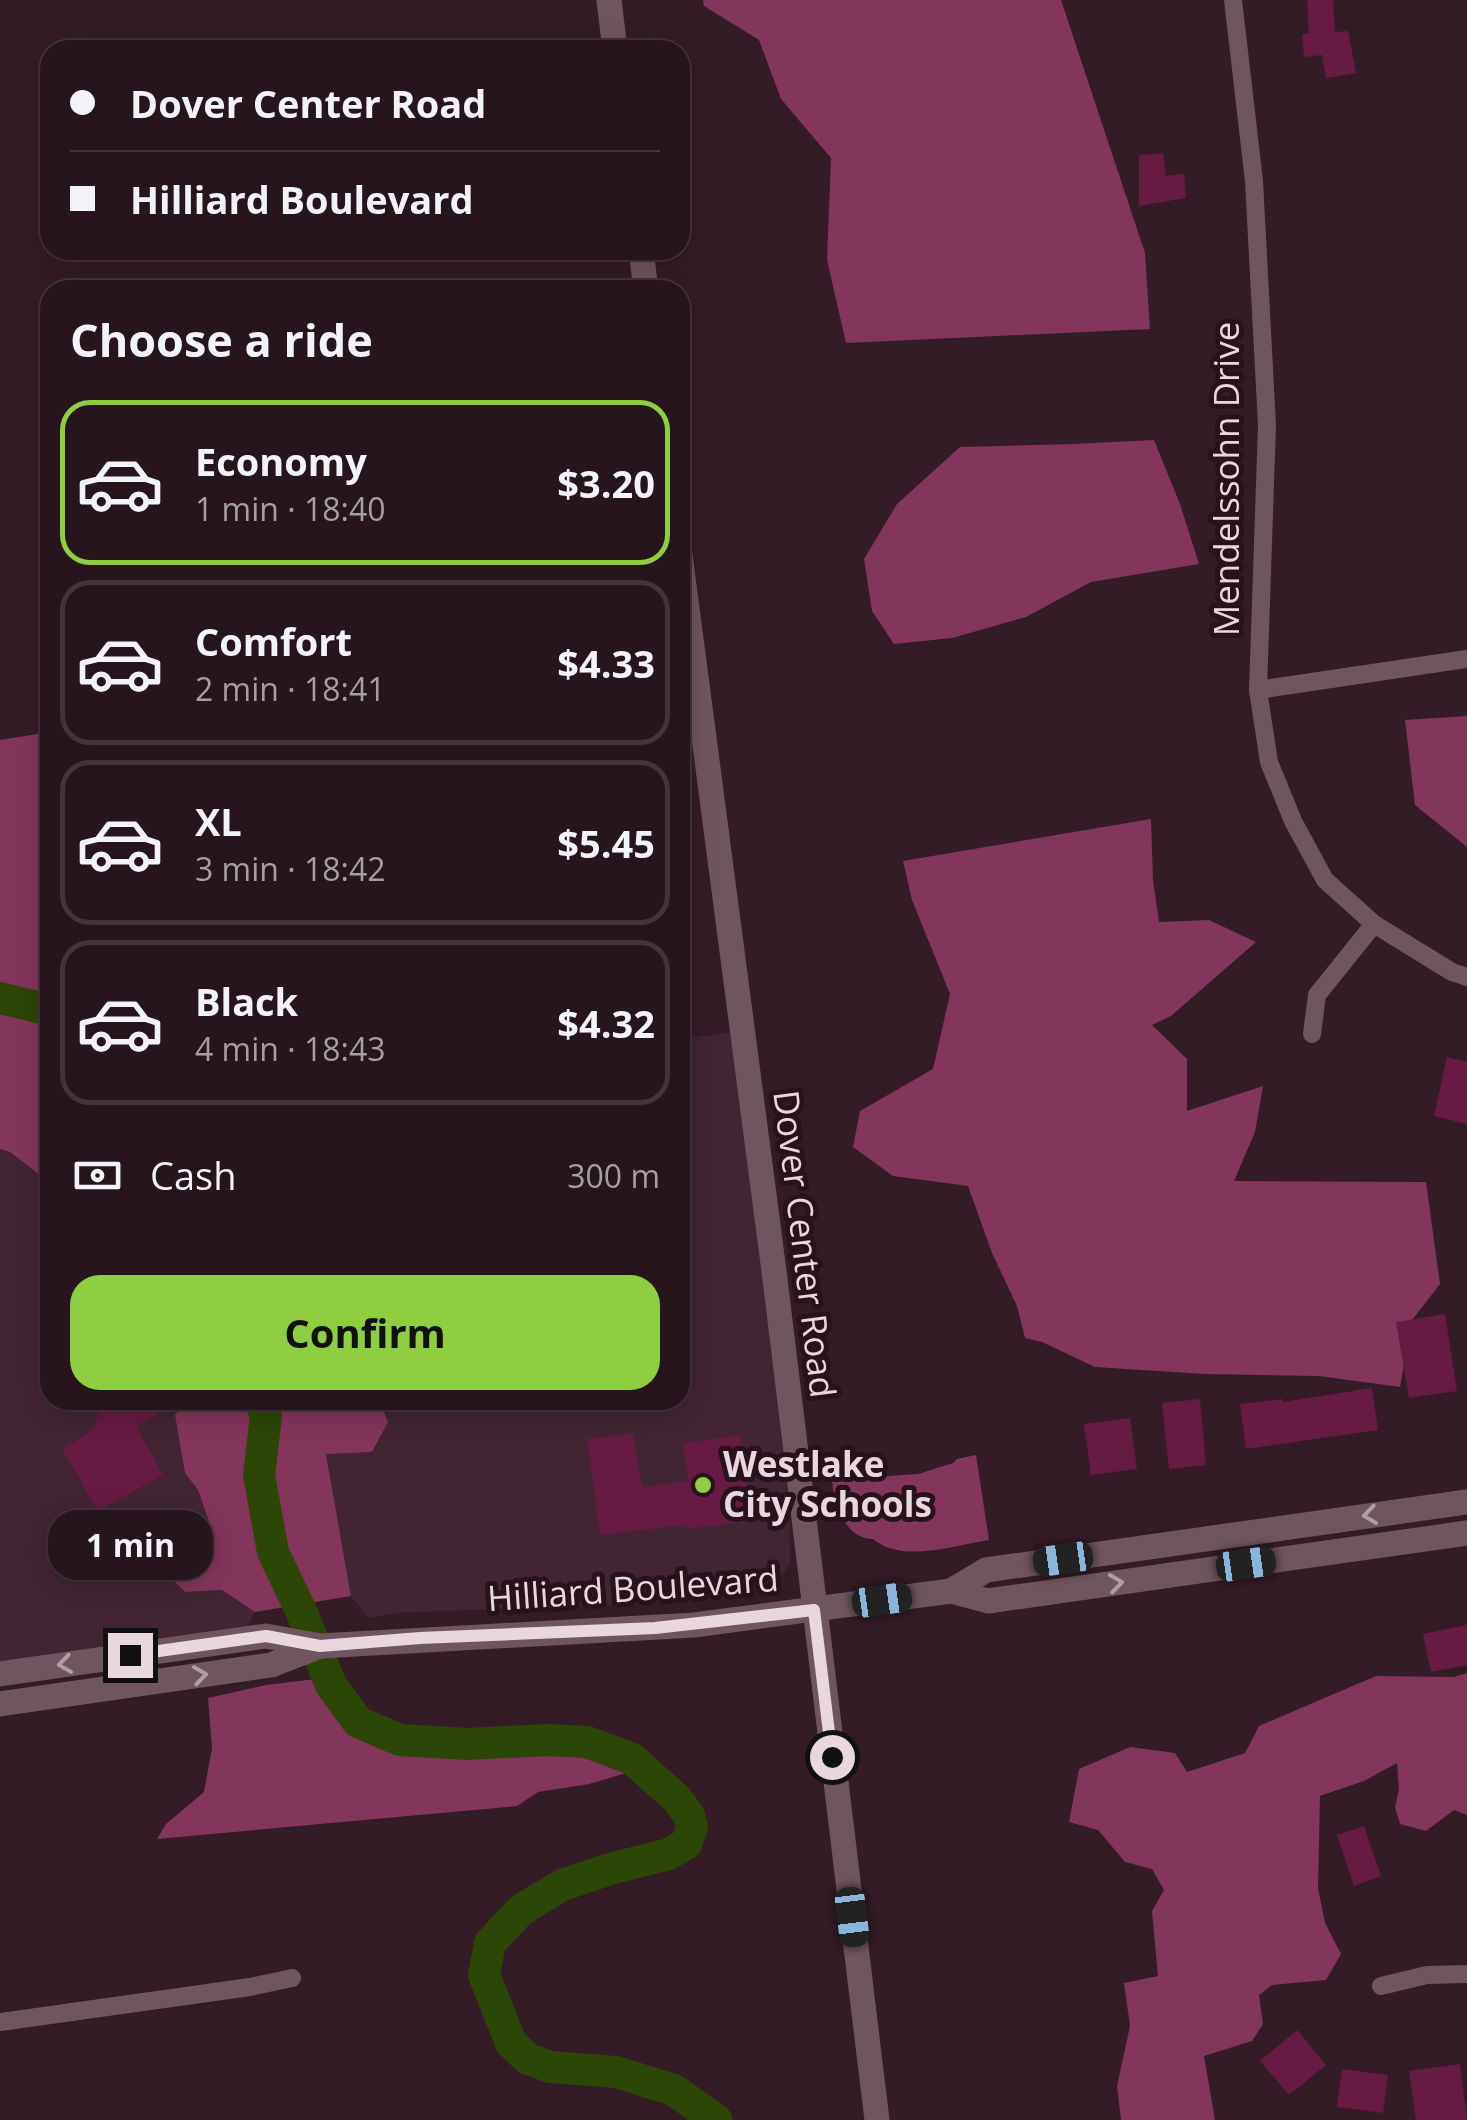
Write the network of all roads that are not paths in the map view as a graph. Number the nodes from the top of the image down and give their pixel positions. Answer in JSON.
{"nodes":[{"id":1,"x":608,"y":0,"type":"edge"},
{"id":2,"x":1233,"y":0,"type":"edge"},
{"id":3,"x":614,"y":40,"type":"edge"},
{"id":4,"x":690,"y":631,"type":"edge"},
{"id":5,"x":1467,"y":658,"type":"edge"},
{"id":6,"x":1258,"y":690,"type":"junction"},
{"id":7,"x":1374,"y":924,"type":"junction"},
{"id":8,"x":1467,"y":976,"type":"edge"},
{"id":9,"x":1312,"y":1034,"type":"dead end"},
{"id":10,"x":1467,"y":1502,"type":"edge"},
{"id":11,"x":1467,"y":1533,"type":"edge"},
{"id":12,"x":951,"y":1591,"type":"junction"},
{"id":13,"x":814,"y":1610,"type":"junction"},
{"id":14,"x":320,"y":1646,"type":"junction"},
{"id":15,"x":0,"y":1674,"type":"edge"},
{"id":16,"x":0,"y":1704,"type":"edge"},
{"id":17,"x":1467,"y":1974,"type":"edge"},
{"id":18,"x":292,"y":1978,"type":"dead end"},
{"id":19,"x":1381,"y":1986,"type":"dead end"},
{"id":20,"x":0,"y":2022,"type":"edge"},
{"id":21,"x":877,"y":2120,"type":"edge"}],
"edges":[{"from":1,"to":3,"type":"main road"},
{"from":2,"to":6,"type":"street","name":"Mendelssohn Drive"},
{"from":4,"to":13,"type":"main road","name":"Dover Center Road"},
{"from":5,"to":6,"type":"street"},
{"from":6,"to":7,"type":"street","name":"Mendelssohn Drive"},
{"from":7,"to":8,"type":"street","name":"Mendelssohn Drive"},
{"from":7,"to":9,"type":"street"},
{"from":10,"to":12,"type":"main road","name":"Hilliard Boulevard","one_way":true},
{"from":12,"to":11,"type":"main road","name":"Hilliard Boulevard","one_way":true},
{"from":12,"to":13,"type":"main road","name":"Hilliard Boulevard"},
{"from":13,"to":14,"type":"main road","name":"Hilliard Boulevard"},
{"from":13,"to":21,"type":"main road","name":"Dover Center Road"},
{"from":14,"to":15,"type":"main road","name":"Hilliard Boulevard","one_way":true},
{"from":16,"to":14,"type":"main road","name":"Hilliard Boulevard","one_way":true},
{"from":17,"to":19,"type":"street"},
{"from":18,"to":20,"type":"street"}]}
